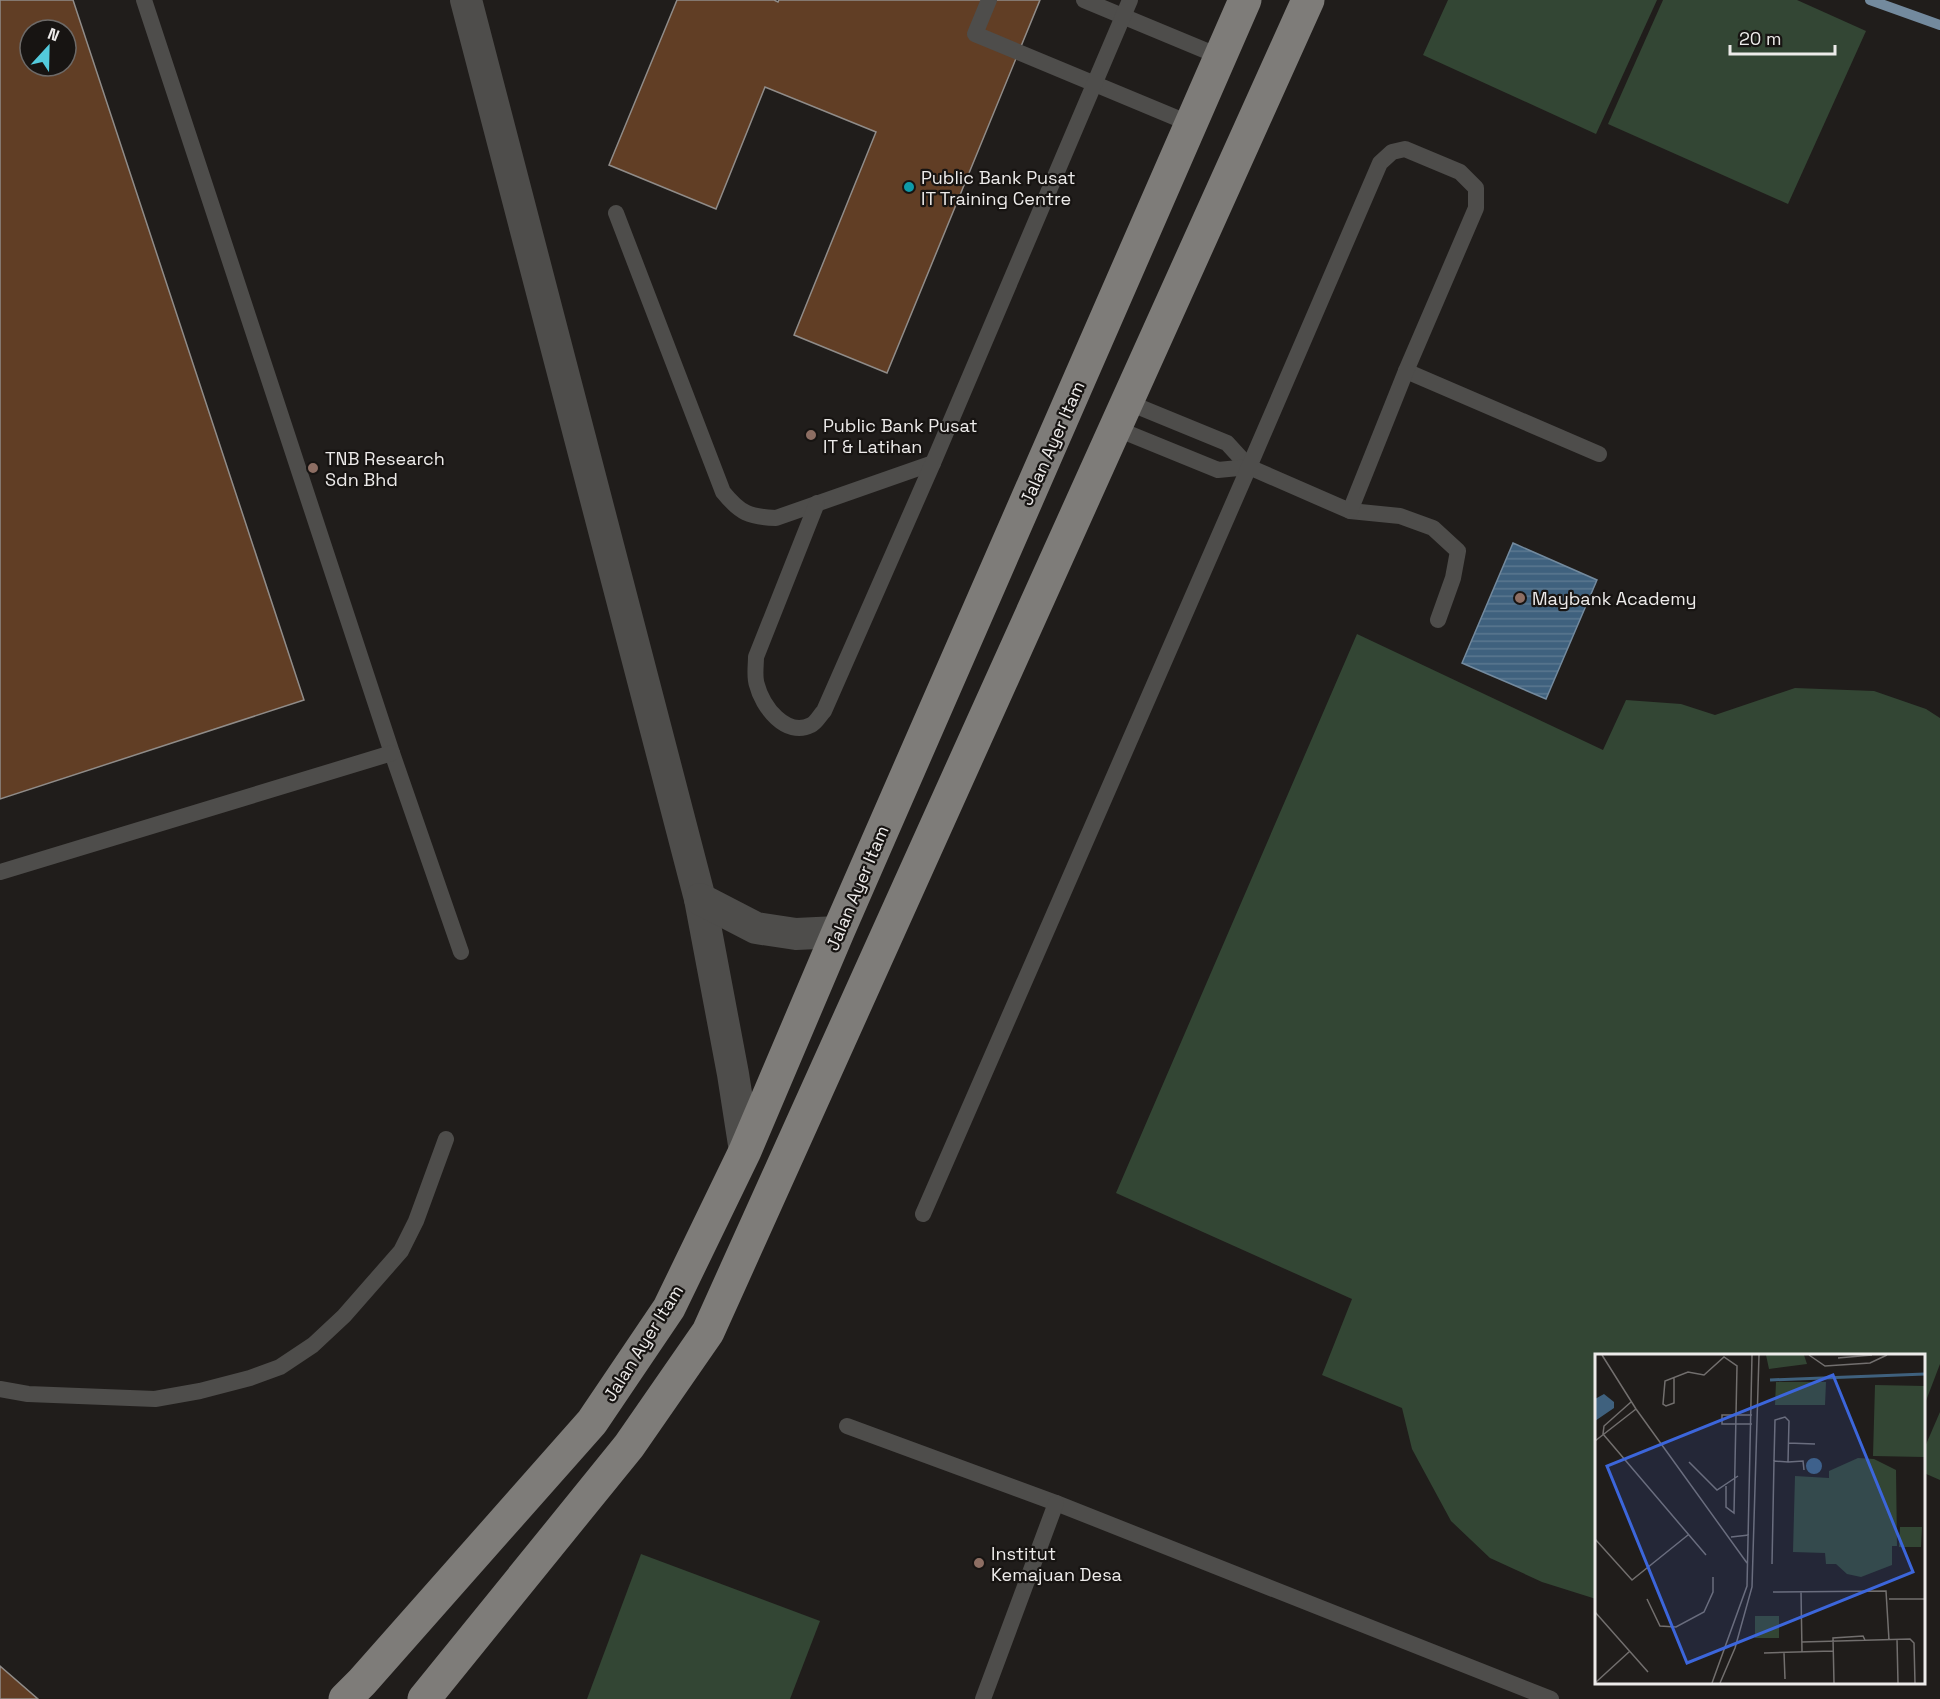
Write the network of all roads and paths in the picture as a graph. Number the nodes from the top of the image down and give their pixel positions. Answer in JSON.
{"nodes":[{"id":1,"x":144,"y":0,"type":"edge"},
{"id":2,"x":465,"y":0,"type":"edge"},
{"id":3,"x":989,"y":0,"type":"edge"},
{"id":4,"x":1084,"y":0,"type":"edge"},
{"id":5,"x":1130,"y":0,"type":"edge"},
{"id":6,"x":1245,"y":0,"type":"edge"},
{"id":7,"x":1308,"y":0,"type":"edge"},
{"id":8,"x":1123,"y":16,"type":"junction"},
{"id":9,"x":1221,"y":57,"type":"junction"},
{"id":10,"x":1094,"y":83,"type":"junction"},
{"id":11,"x":1191,"y":124,"type":"junction"},
{"id":12,"x":616,"y":213,"type":"dead end"},
{"id":13,"x":1406,"y":371,"type":"junction"},
{"id":14,"x":1121,"y":415,"type":"junction"},
{"id":15,"x":1599,"y":454,"type":"dead end"},
{"id":16,"x":933,"y":463,"type":"junction"},
{"id":17,"x":1249,"y":467,"type":"junction"},
{"id":18,"x":817,"y":503,"type":"junction"},
{"id":19,"x":1350,"y":511,"type":"junction"},
{"id":20,"x":1438,"y":620,"type":"dead end"},
{"id":21,"x":392,"y":753,"type":"junction"},
{"id":22,"x":0,"y":872,"type":"edge"},
{"id":23,"x":700,"y":899,"type":"junction"},
{"id":24,"x":838,"y":932,"type":"junction"},
{"id":25,"x":461,"y":952,"type":"dead end"},
{"id":26,"x":446,"y":1139,"type":"dead end"},
{"id":27,"x":745,"y":1151,"type":"junction"},
{"id":28,"x":923,"y":1214,"type":"dead end"},
{"id":29,"x":0,"y":1389,"type":"edge"},
{"id":30,"x":847,"y":1426,"type":"dead end"},
{"id":31,"x":1056,"y":1503,"type":"junction"},
{"id":32,"x":345,"y":1699,"type":"edge"},
{"id":33,"x":424,"y":1699,"type":"edge"},
{"id":34,"x":983,"y":1699,"type":"edge"},
{"id":35,"x":1551,"y":1699,"type":"edge"}],
"edges":[{"from":1,"to":21,"type":"lane"},
{"from":2,"to":23,"type":"street"},
{"from":3,"to":10,"type":"lane"},
{"from":4,"to":8,"type":"lane"},
{"from":5,"to":8,"type":"lane"},
{"from":6,"to":9,"type":"main road","name":"Jalan Ayer Itam"},
{"from":7,"to":14,"type":"main road"},
{"from":8,"to":9,"type":"lane"},
{"from":8,"to":10,"type":"lane"},
{"from":9,"to":11,"type":"main road","name":"Jalan Ayer Itam"},
{"from":10,"to":11,"type":"lane"},
{"from":10,"to":16,"type":"lane"},
{"from":11,"to":24,"type":"main road","name":"Jalan Ayer Itam"},
{"from":12,"to":18,"type":"lane"},
{"from":13,"to":15,"type":"lane"},
{"from":13,"to":17,"type":"lane"},
{"from":13,"to":19,"type":"lane"},
{"from":14,"to":17,"type":"lane"},
{"from":14,"to":17,"type":"lane"},
{"from":14,"to":33,"type":"main road"},
{"from":16,"to":18,"type":"lane"},
{"from":16,"to":18,"type":"lane"},
{"from":17,"to":19,"type":"lane"},
{"from":17,"to":28,"type":"lane"},
{"from":19,"to":20,"type":"lane"},
{"from":21,"to":22,"type":"lane"},
{"from":21,"to":25,"type":"lane"},
{"from":23,"to":24,"type":"street"},
{"from":23,"to":27,"type":"street"},
{"from":24,"to":27,"type":"main road","name":"Jalan Ayer Itam"},
{"from":26,"to":29,"type":"lane"},
{"from":27,"to":32,"type":"main road","name":"Jalan Ayer Itam"},
{"from":30,"to":31,"type":"lane"},
{"from":31,"to":34,"type":"lane"},
{"from":31,"to":35,"type":"lane"}]}
